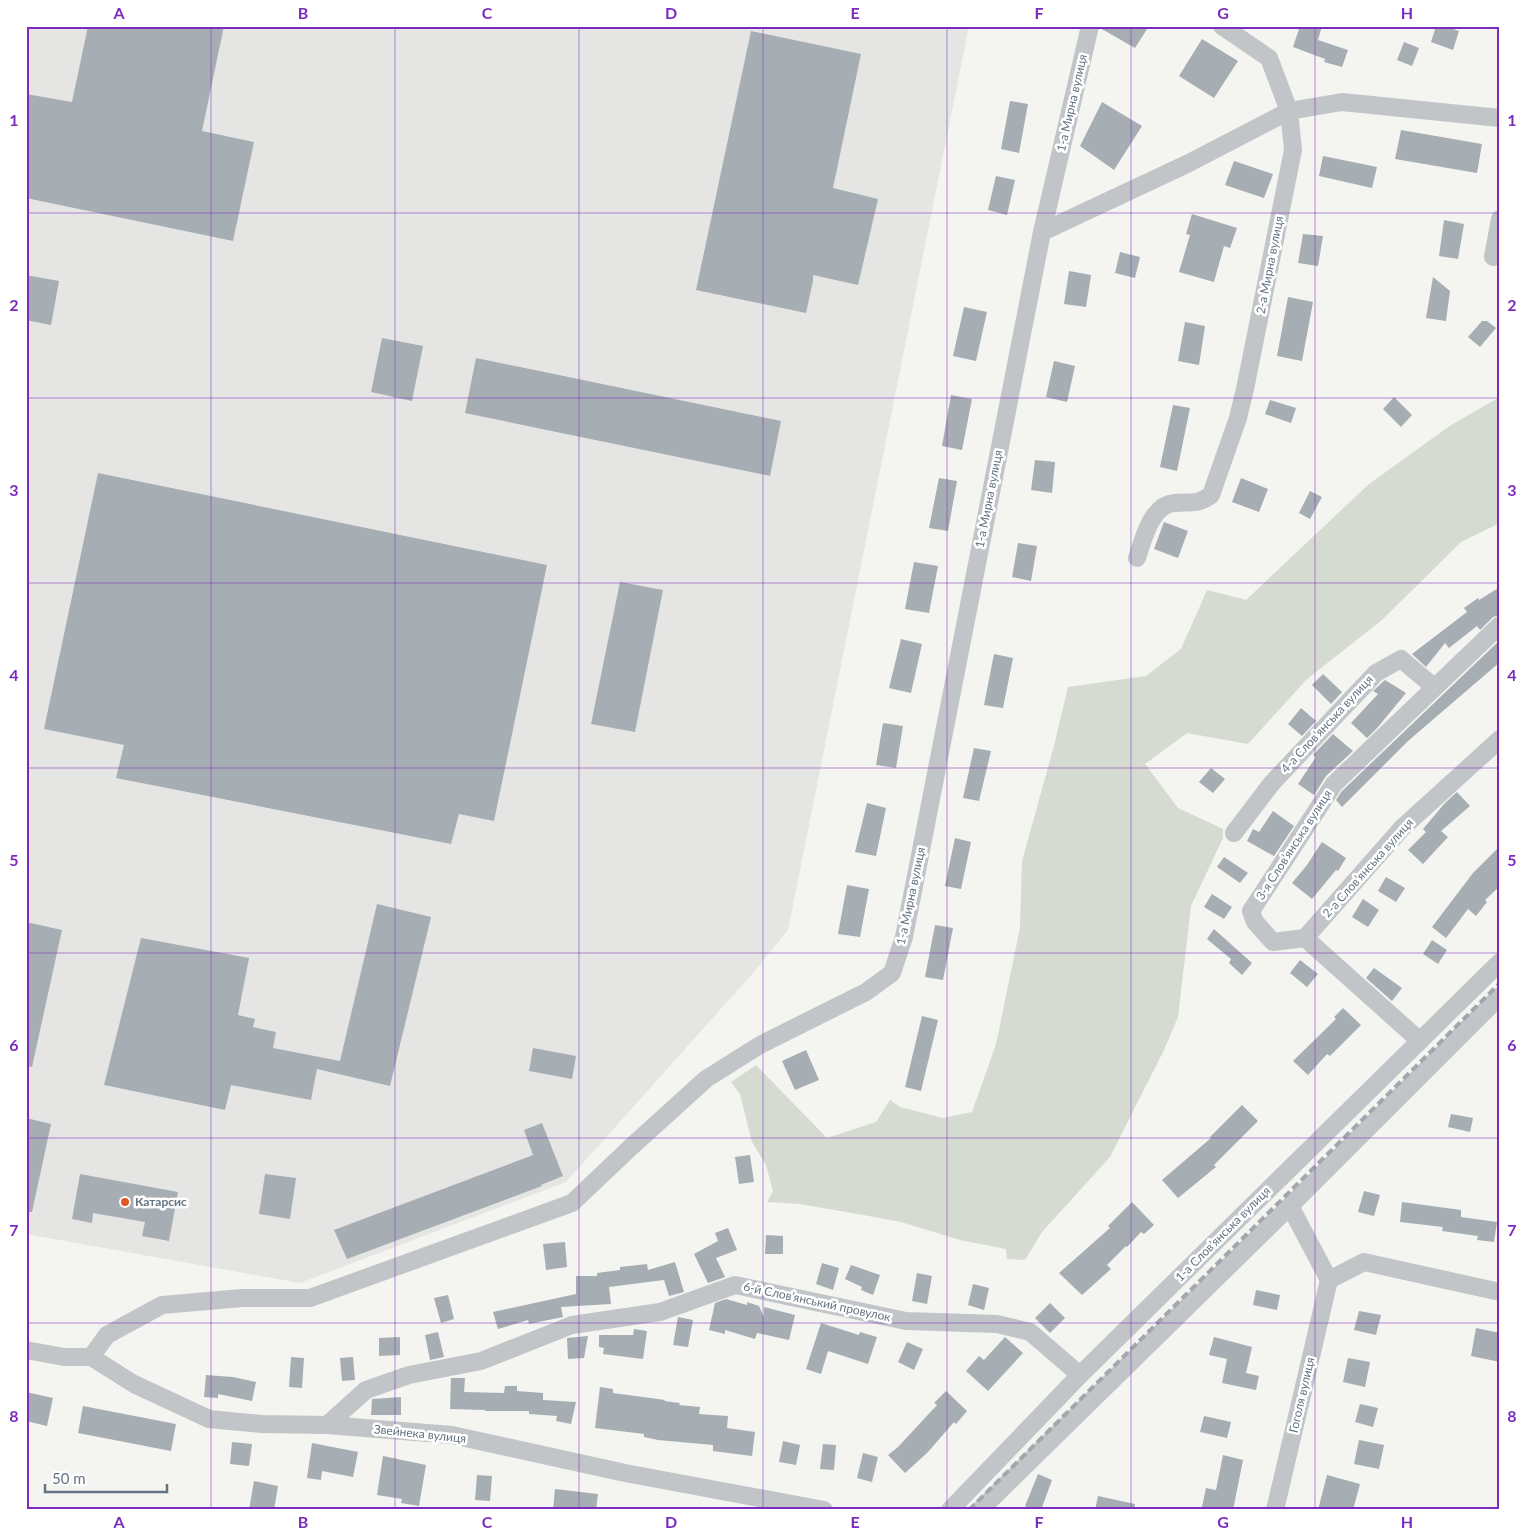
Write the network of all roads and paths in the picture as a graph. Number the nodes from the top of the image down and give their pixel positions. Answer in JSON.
{"nodes":[{"id":1,"x":1090,"y":26,"type":"edge"},
{"id":2,"x":1222,"y":26,"type":"edge"},
{"id":3,"x":1289,"y":111,"type":"junction"},
{"id":4,"x":1500,"y":118,"type":"edge"},
{"id":5,"x":1500,"y":219,"type":"edge"},
{"id":6,"x":1042,"y":232,"type":"junction"},
{"id":7,"x":1493,"y":256,"type":"dead end"},
{"id":8,"x":1137,"y":558,"type":"dead end"},
{"id":9,"x":1500,"y":625,"type":"edge"},
{"id":10,"x":1434,"y":687,"type":"junction"},
{"id":11,"x":1500,"y":739,"type":"edge"},
{"id":12,"x":1234,"y":833,"type":"dead end"},
{"id":13,"x":1305,"y":938,"type":"junction"},
{"id":14,"x":1500,"y":962,"type":"edge"},
{"id":15,"x":1498,"y":998,"type":"edge"},
{"id":16,"x":1420,"y":1041,"type":"junction"},
{"id":17,"x":1290,"y":1206,"type":"junction"},
{"id":18,"x":1329,"y":1280,"type":"junction"},
{"id":19,"x":1500,"y":1292,"type":"edge"},
{"id":20,"x":26,"y":1350,"type":"edge"},
{"id":21,"x":91,"y":1357,"type":"junction"},
{"id":22,"x":1080,"y":1375,"type":"junction"},
{"id":23,"x":327,"y":1425,"type":"junction"},
{"id":24,"x":824,"y":1510,"type":"edge"},
{"id":25,"x":950,"y":1510,"type":"edge"},
{"id":26,"x":980,"y":1510,"type":"edge"},
{"id":27,"x":1275,"y":1510,"type":"edge"}],
"edges":[{"from":1,"to":6,"type":"street","name":"1-а Мирна вулиця"},
{"from":2,"to":3,"type":"street","name":"2-а Мирна вулиця"},
{"from":3,"to":4,"type":"street"},
{"from":3,"to":6,"type":"street"},
{"from":3,"to":8,"type":"street","name":"2-а Мирна вулиця"},
{"from":5,"to":7,"type":"street"},
{"from":6,"to":21,"type":"street","name":"1-а Мирна вулиця"},
{"from":9,"to":10,"type":"street","name":"3-я Слов’янська вулиця"},
{"from":10,"to":12,"type":"street","name":"4-а Слов’янська вулиця"},
{"from":10,"to":13,"type":"street","name":"3-я Слов’янська вулиця"},
{"from":11,"to":13,"type":"street","name":"2-а Слов’янська вулиця"},
{"from":13,"to":16,"type":"street"},
{"from":14,"to":16,"type":"street","name":"1-а Слов’янська вулиця"},
{"from":15,"to":17,"type":"street"},
{"from":16,"to":22,"type":"street","name":"1-а Слов’янська вулиця"},
{"from":17,"to":18,"type":"street"},
{"from":17,"to":26,"type":"street"},
{"from":18,"to":19,"type":"street"},
{"from":18,"to":27,"type":"street","name":"Гоголя вулиця"},
{"from":20,"to":21,"type":"street"},
{"from":21,"to":23,"type":"street","name":"Звейнека вулиця"},
{"from":22,"to":23,"type":"street","name":"6-й Слов’янський провулок"},
{"from":22,"to":25,"type":"street","name":"1-а Слов’янська вулиця"},
{"from":23,"to":24,"type":"street","name":"Звейнека вулиця"}]}
